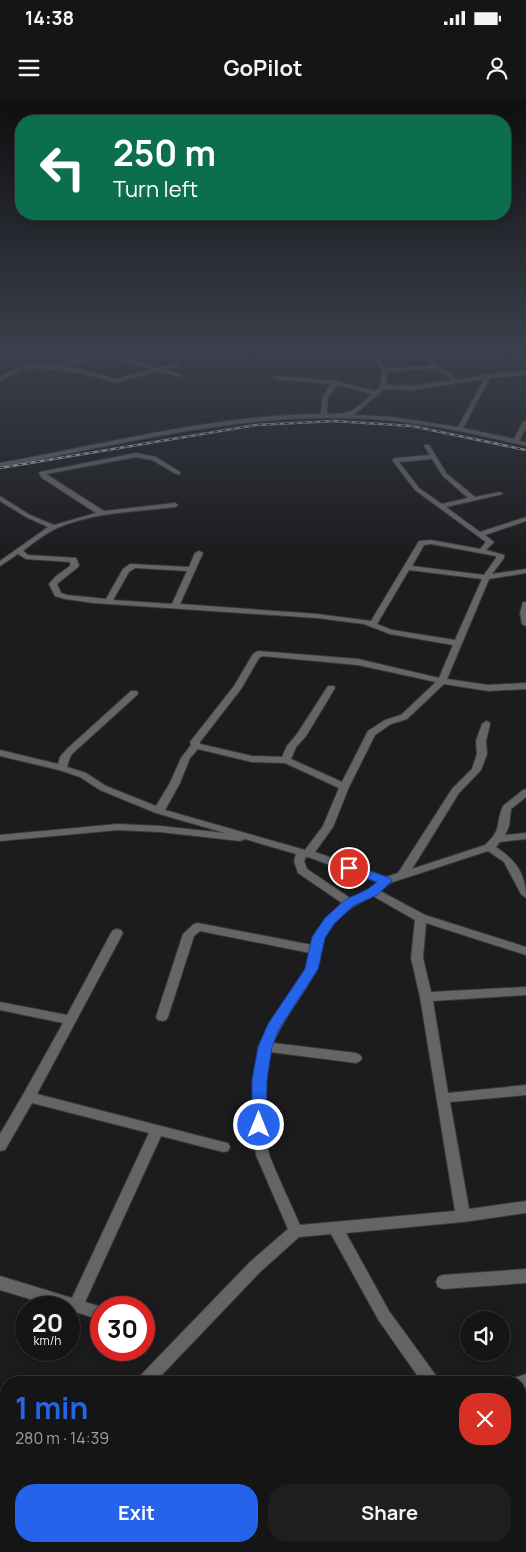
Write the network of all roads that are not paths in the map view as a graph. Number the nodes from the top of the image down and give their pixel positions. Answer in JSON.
{"nodes":[{"id":1,"x":250,"y":421,"type":"edge"},
{"id":2,"x":412,"y":421,"type":"edge"},
{"id":3,"x":464,"y":421,"type":"edge"},
{"id":4,"x":526,"y":422,"type":"edge"},
{"id":5,"x":460,"y":429,"type":"junction"},
{"id":6,"x":516,"y":441,"type":"junction"},
{"id":7,"x":526,"y":444,"type":"edge"},
{"id":8,"x":427,"y":446,"type":"dead end"},
{"id":9,"x":434,"y":457,"type":"junction"},
{"id":10,"x":0,"y":465,"type":"edge"},
{"id":11,"x":178,"y":473,"type":"dead end"},
{"id":12,"x":500,"y":494,"type":"dead end"},
{"id":13,"x":0,"y":498,"type":"edge"},
{"id":14,"x":473,"y":499,"type":"junction"},
{"id":15,"x":175,"y":505,"type":"dead end"},
{"id":16,"x":440,"y":506,"type":"junction"},
{"id":17,"x":103,"y":514,"type":"junction"},
{"id":18,"x":526,"y":519,"type":"edge"},
{"id":19,"x":54,"y":528,"type":"junction"},
{"id":20,"x":480,"y":534,"type":"junction"},
{"id":21,"x":19,"y":551,"type":"junction"},
{"id":22,"x":482,"y":552,"type":"junction"},
{"id":23,"x":199,"y":553,"type":"dead end"},
{"id":24,"x":0,"y":564,"type":"edge"},
{"id":25,"x":406,"y":568,"type":"junction"},
{"id":26,"x":192,"y":569,"type":"junction"},
{"id":27,"x":526,"y":571,"type":"edge"},
{"id":28,"x":486,"y":577,"type":"junction"},
{"id":29,"x":108,"y":602,"type":"junction"},
{"id":30,"x":526,"y":604,"type":"edge"},
{"id":31,"x":175,"y":607,"type":"junction"},
{"id":32,"x":373,"y":624,"type":"junction"},
{"id":33,"x":526,"y":624,"type":"edge"},
{"id":34,"x":458,"y":643,"type":"junction"},
{"id":35,"x":442,"y":680,"type":"junction"},
{"id":36,"x":526,"y":686,"type":"edge"},
{"id":37,"x":331,"y":688,"type":"dead end"},
{"id":38,"x":134,"y":693,"type":"dead end"},
{"id":39,"x":486,"y":724,"type":"dead end"},
{"id":40,"x":196,"y":746,"type":"junction"},
{"id":41,"x":0,"y":753,"type":"edge"},
{"id":42,"x":286,"y":760,"type":"junction"},
{"id":43,"x":62,"y":768,"type":"junction"},
{"id":44,"x":344,"y":787,"type":"junction"},
{"id":45,"x":526,"y":792,"type":"edge"},
{"id":46,"x":159,"y":810,"type":"junction"},
{"id":47,"x":526,"y":836,"type":"edge"},
{"id":48,"x":0,"y":838,"type":"edge"},
{"id":49,"x":251,"y":838,"type":"junction"},
{"id":50,"x":499,"y":839,"type":"junction"},
{"id":51,"x":489,"y":848,"type":"junction"},
{"id":52,"x":307,"y":854,"type":"junction"},
{"id":53,"x":402,"y":876,"type":"junction"},
{"id":54,"x":386,"y":881,"type":"junction"},
{"id":55,"x":373,"y":892,"type":"junction"},
{"id":56,"x":526,"y":894,"type":"edge"},
{"id":57,"x":349,"y":903,"type":"junction"},
{"id":58,"x":422,"y":918,"type":"junction"},
{"id":59,"x":117,"y":933,"type":"dead end"},
{"id":60,"x":316,"y":950,"type":"junction"},
{"id":61,"x":526,"y":951,"type":"edge"},
{"id":62,"x":526,"y":992,"type":"edge"},
{"id":63,"x":426,"y":997,"type":"junction"},
{"id":64,"x":0,"y":1006,"type":"edge"},
{"id":65,"x":162,"y":1017,"type":"dead end"},
{"id":66,"x":70,"y":1020,"type":"junction"},
{"id":67,"x":265,"y":1047,"type":"junction"},
{"id":68,"x":356,"y":1058,"type":"dead end"},
{"id":69,"x":526,"y":1090,"type":"edge"},
{"id":70,"x":29,"y":1097,"type":"junction"},
{"id":71,"x":444,"y":1098,"type":"junction"},
{"id":72,"x":157,"y":1130,"type":"junction"},
{"id":73,"x":0,"y":1146,"type":"edge"},
{"id":74,"x":223,"y":1147,"type":"dead end"},
{"id":75,"x":526,"y":1207,"type":"edge"},
{"id":76,"x":463,"y":1216,"type":"junction"},
{"id":77,"x":335,"y":1227,"type":"junction"},
{"id":78,"x":296,"y":1231,"type":"junction"},
{"id":79,"x":526,"y":1276,"type":"edge"},
{"id":80,"x":443,"y":1282,"type":"dead end"},
{"id":81,"x":0,"y":1283,"type":"edge"},
{"id":82,"x":43,"y":1296,"type":"edge"},
{"id":83,"x":80,"y":1297,"type":"edge"},
{"id":84,"x":151,"y":1376,"type":"edge"},
{"id":85,"x":427,"y":1376,"type":"edge"}],
"edges":[{"from":1,"to":10,"type":"street"},
{"from":2,"to":5,"type":"street"},
{"from":3,"to":5,"type":"street"},
{"from":4,"to":6,"type":"street"},
{"from":5,"to":6,"type":"street"},
{"from":6,"to":7,"type":"street"},
{"from":8,"to":9,"type":"street"},
{"from":9,"to":14,"type":"street"},
{"from":9,"to":16,"type":"street"},
{"from":11,"to":17,"type":"street"},
{"from":12,"to":14,"type":"street"},
{"from":13,"to":19,"type":"street"},
{"from":14,"to":16,"type":"street"},
{"from":15,"to":17,"type":"street"},
{"from":16,"to":20,"type":"street"},
{"from":17,"to":19,"type":"street"},
{"from":18,"to":20,"type":"street"},
{"from":19,"to":21,"type":"street"},
{"from":20,"to":22,"type":"street"},
{"from":21,"to":24,"type":"street"},
{"from":21,"to":29,"type":"street"},
{"from":22,"to":25,"type":"street"},
{"from":22,"to":28,"type":"street"},
{"from":23,"to":26,"type":"street"},
{"from":25,"to":28,"type":"street"},
{"from":25,"to":32,"type":"street"},
{"from":26,"to":29,"type":"street"},
{"from":26,"to":31,"type":"street"},
{"from":27,"to":28,"type":"street"},
{"from":28,"to":34,"type":"street"},
{"from":29,"to":31,"type":"street"},
{"from":30,"to":33,"type":"street"},
{"from":31,"to":32,"type":"street"},
{"from":32,"to":34,"type":"street"},
{"from":34,"to":35,"type":"street"},
{"from":35,"to":36,"type":"street"},
{"from":35,"to":40,"type":"street"},
{"from":35,"to":44,"type":"street"},
{"from":37,"to":42,"type":"street"},
{"from":38,"to":43,"type":"street"},
{"from":39,"to":53,"type":"street"},
{"from":40,"to":42,"type":"street"},
{"from":40,"to":46,"type":"street"},
{"from":41,"to":43,"type":"street"},
{"from":42,"to":44,"type":"street"},
{"from":43,"to":46,"type":"street"},
{"from":44,"to":52,"type":"street"},
{"from":45,"to":50,"type":"street"},
{"from":46,"to":49,"type":"street"},
{"from":47,"to":50,"type":"street"},
{"from":48,"to":49,"type":"street"},
{"from":49,"to":52,"type":"street"},
{"from":50,"to":51,"type":"street"},
{"from":51,"to":53,"type":"street"},
{"from":51,"to":56,"type":"street"},
{"from":52,"to":54,"type":"street"},
{"from":52,"to":57,"type":"street"},
{"from":53,"to":54,"type":"street"},
{"from":54,"to":55,"type":"street"},
{"from":55,"to":57,"type":"street"},
{"from":55,"to":58,"type":"street"},
{"from":57,"to":60,"type":"street"},
{"from":58,"to":61,"type":"street"},
{"from":58,"to":63,"type":"street"},
{"from":59,"to":66,"type":"street"},
{"from":60,"to":65,"type":"street"},
{"from":60,"to":67,"type":"street"},
{"from":62,"to":63,"type":"street"},
{"from":63,"to":71,"type":"street"},
{"from":64,"to":66,"type":"street"},
{"from":66,"to":70,"type":"street"},
{"from":67,"to":68,"type":"street"},
{"from":67,"to":78,"type":"street"},
{"from":69,"to":71,"type":"street"},
{"from":70,"to":72,"type":"street"},
{"from":70,"to":73,"type":"street"},
{"from":71,"to":76,"type":"street"},
{"from":72,"to":74,"type":"street"},
{"from":72,"to":83,"type":"street"},
{"from":75,"to":76,"type":"street"},
{"from":76,"to":77,"type":"street"},
{"from":77,"to":78,"type":"street"},
{"from":77,"to":85,"type":"street"},
{"from":78,"to":84,"type":"street"},
{"from":79,"to":80,"type":"street"},
{"from":81,"to":82,"type":"street"}]}
